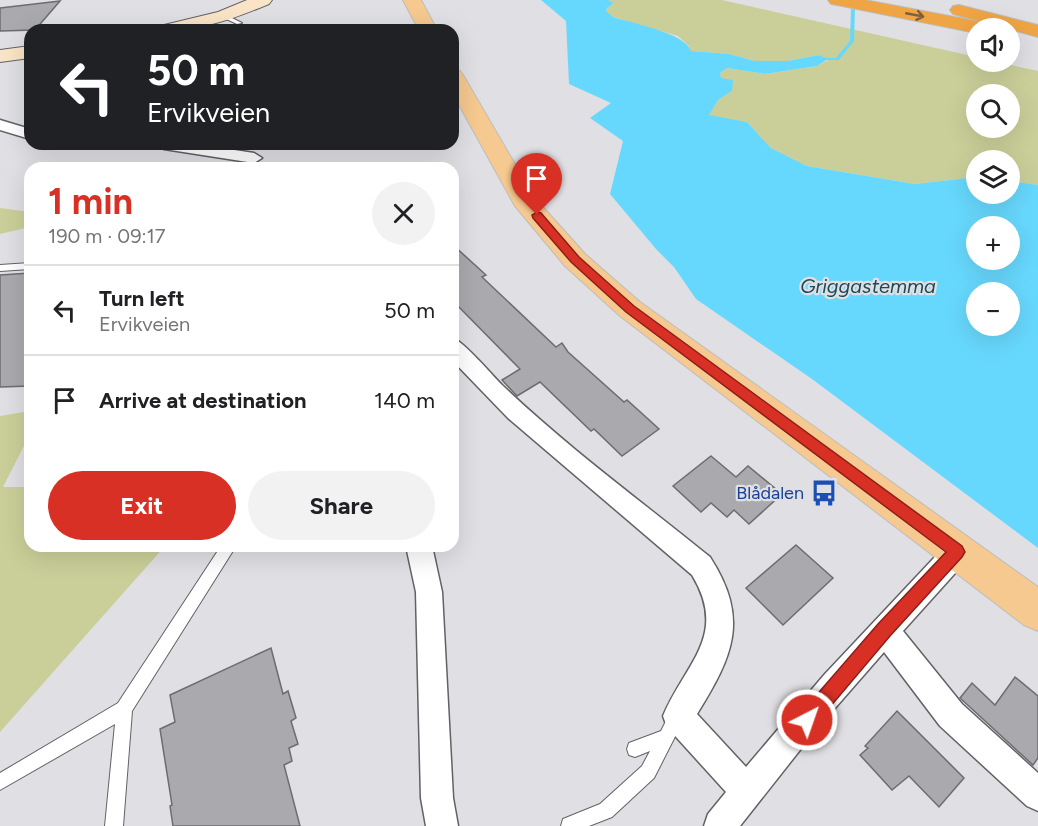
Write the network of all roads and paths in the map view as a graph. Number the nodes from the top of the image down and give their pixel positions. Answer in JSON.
{"nodes":[{"id":1,"x":263,"y":0,"type":"edge"},
{"id":2,"x":412,"y":0,"type":"edge"},
{"id":3,"x":837,"y":0,"type":"edge"},
{"id":4,"x":919,"y":0,"type":"edge"},
{"id":5,"x":969,"y":0,"type":"edge"},
{"id":6,"x":1038,"y":17,"type":"edge"},
{"id":7,"x":202,"y":24,"type":"edge"},
{"id":8,"x":425,"y":24,"type":"edge"},
{"id":9,"x":966,"y":25,"type":"edge"},
{"id":10,"x":1038,"y":31,"type":"edge"},
{"id":11,"x":1020,"y":37,"type":"edge"},
{"id":12,"x":1038,"y":41,"type":"edge"},
{"id":13,"x":24,"y":53,"type":"edge"},
{"id":14,"x":0,"y":56,"type":"edge"},
{"id":15,"x":459,"y":86,"type":"edge"},
{"id":16,"x":0,"y":125,"type":"edge"},
{"id":17,"x":24,"y":132,"type":"edge"},
{"id":18,"x":203,"y":150,"type":"edge"},
{"id":19,"x":254,"y":158,"type":"dead end"},
{"id":20,"x":24,"y":266,"type":"edge"},
{"id":21,"x":0,"y":268,"type":"edge"},
{"id":22,"x":459,"y":354,"type":"edge"},
{"id":23,"x":225,"y":552,"type":"edge"},
{"id":24,"x":420,"y":552,"type":"edge"},
{"id":25,"x":957,"y":552,"type":"junction"},
{"id":26,"x":1038,"y":611,"type":"edge"},
{"id":27,"x":884,"y":630,"type":"junction"},
{"id":28,"x":124,"y":709,"type":"junction"},
{"id":29,"x":672,"y":726,"type":"junction"},
{"id":30,"x":635,"y":749,"type":"dead end"},
{"id":31,"x":0,"y":782,"type":"edge"},
{"id":32,"x":746,"y":791,"type":"junction"},
{"id":33,"x":1038,"y":795,"type":"edge"},
{"id":34,"x":569,"y":825,"type":"edge"},
{"id":35,"x":114,"y":826,"type":"edge"},
{"id":36,"x":442,"y":826,"type":"edge"},
{"id":37,"x":720,"y":826,"type":"edge"}],
"edges":[{"from":1,"to":7,"type":"main road"},
{"from":2,"to":8,"type":"main road"},
{"from":3,"to":9,"type":"highway","one_way":true},
{"from":4,"to":10,"type":"highway"},
{"from":5,"to":6,"type":"highway"},
{"from":11,"to":12,"type":"highway"},
{"from":13,"to":14,"type":"main road"},
{"from":15,"to":25,"type":"main road"},
{"from":16,"to":17,"type":"street"},
{"from":18,"to":19,"type":"street"},
{"from":20,"to":21,"type":"lane"},
{"from":22,"to":29,"type":"street"},
{"from":23,"to":28,"type":"lane"},
{"from":24,"to":36,"type":"street"},
{"from":25,"to":26,"type":"main road"},
{"from":25,"to":27,"type":"street"},
{"from":27,"to":32,"type":"street"},
{"from":27,"to":33,"type":"street"},
{"from":28,"to":31,"type":"lane"},
{"from":28,"to":35,"type":"lane"},
{"from":29,"to":30,"type":"lane"},
{"from":29,"to":32,"type":"street"},
{"from":29,"to":34,"type":"lane"},
{"from":32,"to":37,"type":"street"}]}
